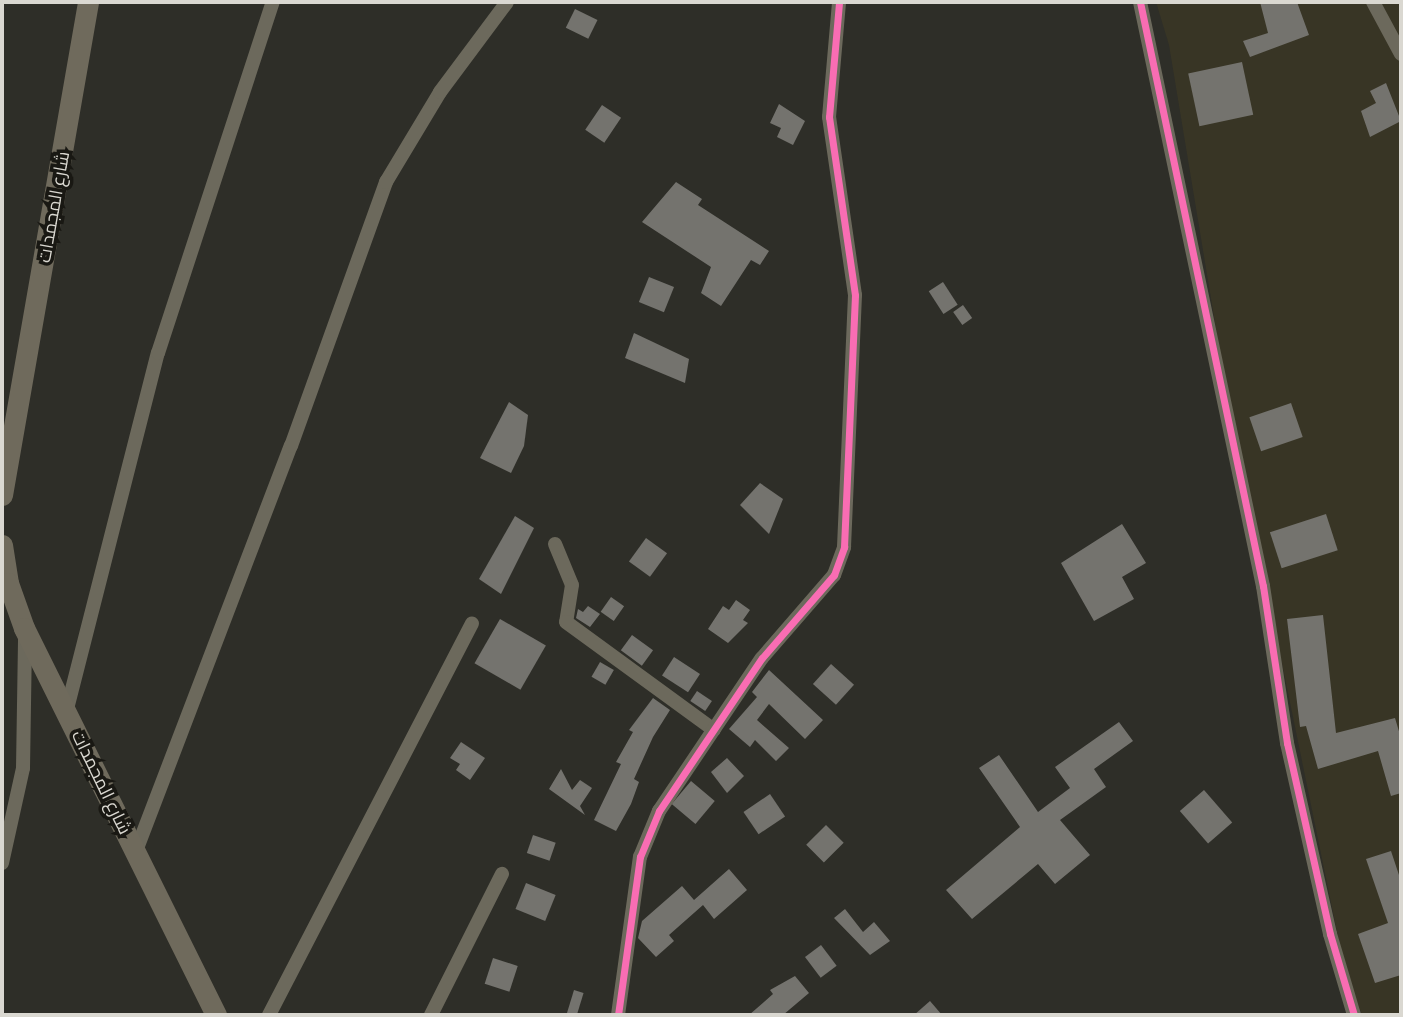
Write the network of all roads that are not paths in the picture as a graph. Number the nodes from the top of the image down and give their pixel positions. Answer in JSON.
{"nodes":[{"id":1,"x":88,"y":2,"type":"edge"},
{"id":2,"x":273,"y":2,"type":"edge"},
{"id":3,"x":507,"y":2,"type":"edge"},
{"id":4,"x":839,"y":2,"type":"edge"},
{"id":5,"x":1140,"y":2,"type":"edge"},
{"id":6,"x":1373,"y":2,"type":"edge"},
{"id":7,"x":1401,"y":54,"type":"edge"},
{"id":8,"x":2,"y":495,"type":"edge"},
{"id":9,"x":555,"y":544,"type":"dead end"},
{"id":10,"x":2,"y":545,"type":"edge"},
{"id":11,"x":472,"y":624,"type":"dead end"},
{"id":12,"x":24,"y":628,"type":"junction"},
{"id":13,"x":67,"y":709,"type":"junction"},
{"id":14,"x":714,"y":730,"type":"junction"},
{"id":15,"x":136,"y":851,"type":"junction"},
{"id":16,"x":2,"y":863,"type":"edge"},
{"id":17,"x":502,"y":874,"type":"dead end"},
{"id":18,"x":216,"y":1015,"type":"edge"},
{"id":19,"x":269,"y":1015,"type":"edge"},
{"id":20,"x":430,"y":1015,"type":"edge"},
{"id":21,"x":619,"y":1015,"type":"edge"},
{"id":22,"x":1354,"y":1015,"type":"edge"}],
"edges":[{"from":1,"to":8,"type":"main road","name":"شارع المجمدات"},
{"from":2,"to":13,"type":"street"},
{"from":3,"to":15,"type":"street"},
{"from":4,"to":14,"type":"street"},
{"from":5,"to":22,"type":"street"},
{"from":6,"to":7,"type":"street"},
{"from":9,"to":14,"type":"street"},
{"from":10,"to":12,"type":"main road","name":"شارع المجمدات"},
{"from":11,"to":19,"type":"street"},
{"from":12,"to":13,"type":"main road","name":"شارع المجمدات"},
{"from":12,"to":16,"type":"street"},
{"from":13,"to":15,"type":"main road","name":"شارع المجمدات"},
{"from":14,"to":21,"type":"street"},
{"from":15,"to":18,"type":"main road","name":"شارع المجمدات"},
{"from":17,"to":20,"type":"street"}]}
